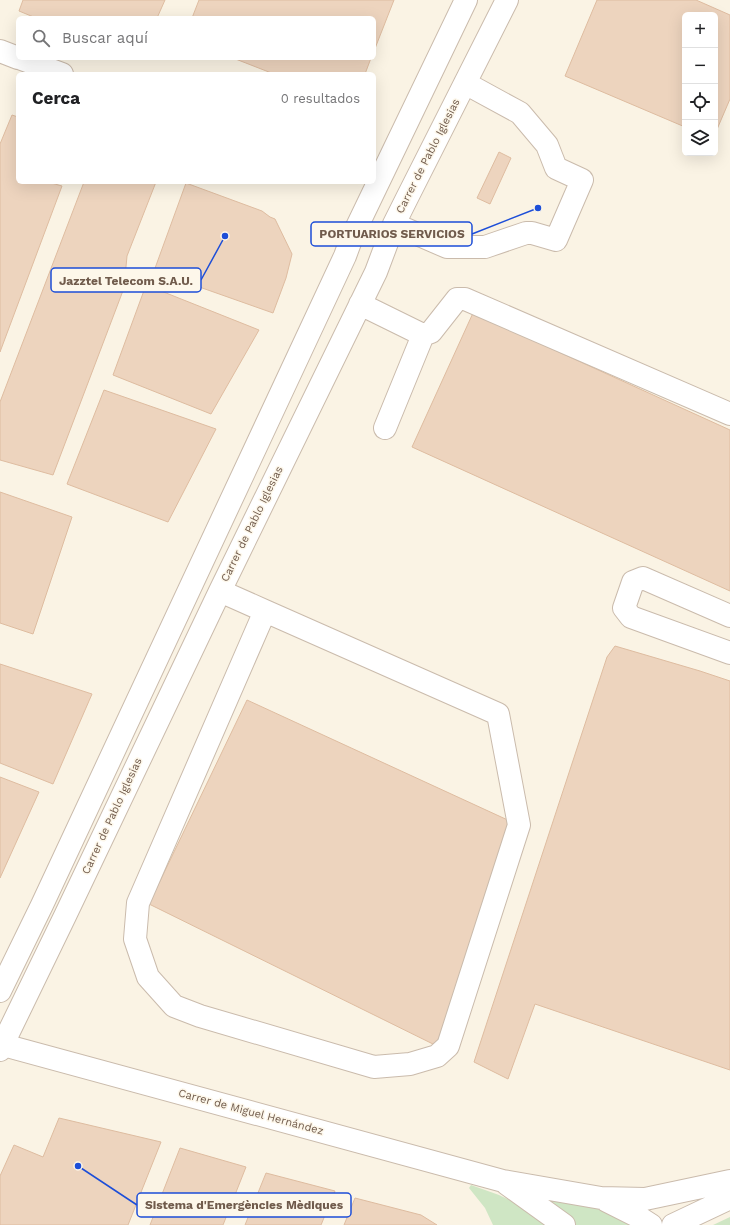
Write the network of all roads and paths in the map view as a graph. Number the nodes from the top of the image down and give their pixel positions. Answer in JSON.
{"nodes":[{"id":1,"x":466,"y":0,"type":"edge"},
{"id":2,"x":507,"y":0,"type":"edge"},
{"id":3,"x":0,"y":51,"type":"edge"},
{"id":4,"x":16,"y":57,"type":"edge"},
{"id":5,"x":24,"y":60,"type":"edge"},
{"id":6,"x":56,"y":72,"type":"edge"},
{"id":7,"x":465,"y":83,"type":"junction"},
{"id":8,"x":376,"y":171,"type":"edge"},
{"id":9,"x":369,"y":184,"type":"edge"},
{"id":10,"x":407,"y":198,"type":"junction"},
{"id":11,"x":394,"y":224,"type":"junction"},
{"id":12,"x":360,"y":304,"type":"junction"},
{"id":13,"x":423,"y":335,"type":"junction"},
{"id":14,"x":730,"y":414,"type":"edge"},
{"id":15,"x":384,"y":428,"type":"dead end"},
{"id":16,"x":220,"y":591,"type":"junction"},
{"id":17,"x":265,"y":611,"type":"junction"},
{"id":18,"x":730,"y":616,"type":"edge"},
{"id":19,"x":730,"y":653,"type":"edge"},
{"id":20,"x":0,"y":991,"type":"edge"},
{"id":21,"x":1,"y":1046,"type":"edge"},
{"id":22,"x":503,"y":1181,"type":"junction"},
{"id":23,"x":730,"y":1181,"type":"edge"},
{"id":24,"x":601,"y":1198,"type":"junction"},
{"id":25,"x":730,"y":1198,"type":"edge"},
{"id":26,"x":564,"y":1225,"type":"edge"},
{"id":27,"x":651,"y":1225,"type":"edge"},
{"id":28,"x":673,"y":1225,"type":"edge"}],
"edges":[{"from":1,"to":8,"type":"street"},
{"from":2,"to":7,"type":"street","name":"Carrer de Pablo Iglesias"},
{"from":3,"to":4,"type":"street"},
{"from":5,"to":6,"type":"street"},
{"from":7,"to":10,"type":"street","name":"Carrer de Pablo Iglesias"},
{"from":7,"to":11,"type":"street"},
{"from":9,"to":10,"type":"street"},
{"from":9,"to":20,"type":"street"},
{"from":10,"to":11,"type":"street","name":"Carrer de Pablo Iglesias"},
{"from":11,"to":12,"type":"street","name":"Carrer de Pablo Iglesias"},
{"from":12,"to":13,"type":"street"},
{"from":12,"to":16,"type":"street","name":"Carrer de Pablo Iglesias"},
{"from":13,"to":14,"type":"street"},
{"from":13,"to":15,"type":"street"},
{"from":16,"to":17,"type":"street"},
{"from":16,"to":21,"type":"street","name":"Carrer de Pablo Iglesias"},
{"from":17,"to":17,"type":"street"},
{"from":18,"to":19,"type":"street"},
{"from":21,"to":22,"type":"street","name":"Carrer de Miguel Hernández"},
{"from":22,"to":24,"type":"street","name":"Carrer de Miguel Hernández"},
{"from":22,"to":26,"type":"street","name":"Carrer de Miguel Hernández"},
{"from":23,"to":24,"type":"street","name":"Carrer de Miguel Hernández"},
{"from":24,"to":27,"type":"street","name":"Carrer de Miguel Hernández"},
{"from":25,"to":28,"type":"street"}]}
